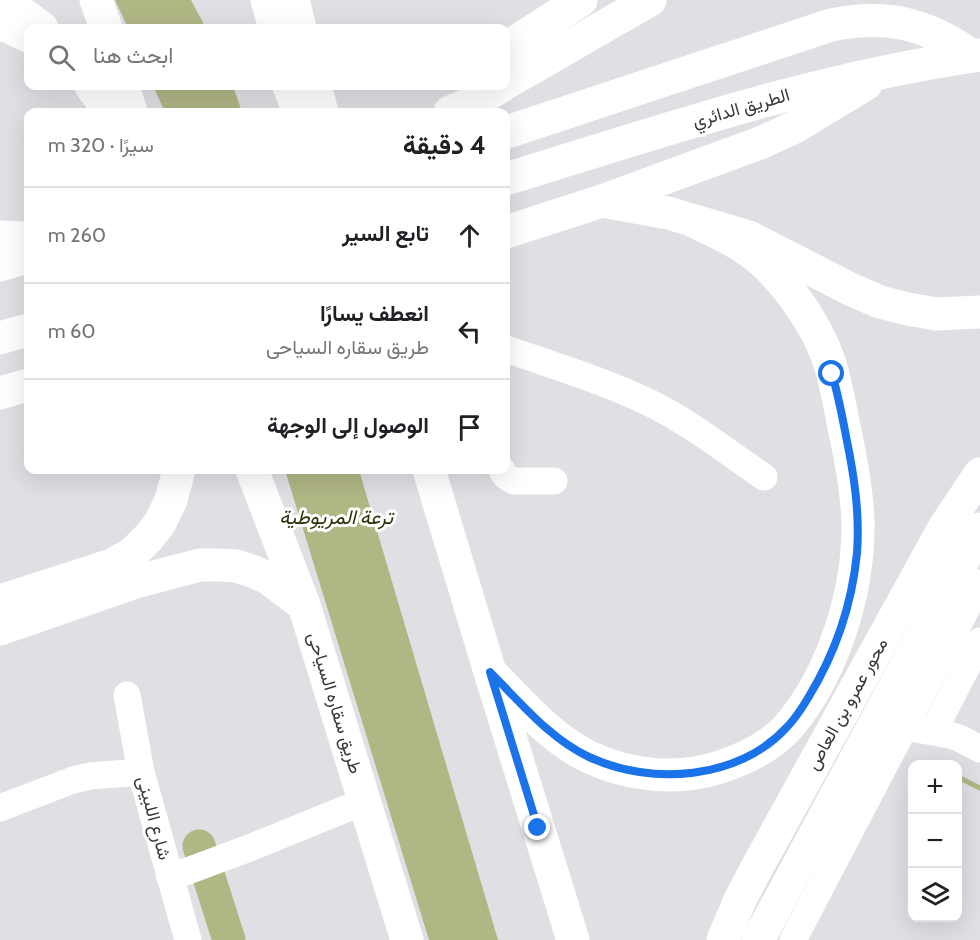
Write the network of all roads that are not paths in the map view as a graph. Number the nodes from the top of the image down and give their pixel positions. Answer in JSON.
{"nodes":[{"id":1,"x":0,"y":0,"type":"edge"},
{"id":2,"x":96,"y":0,"type":"edge"},
{"id":3,"x":267,"y":0,"type":"edge"},
{"id":4,"x":293,"y":0,"type":"edge"},
{"id":5,"x":581,"y":0,"type":"edge"},
{"id":6,"x":650,"y":0,"type":"edge"},
{"id":7,"x":0,"y":23,"type":"edge"},
{"id":8,"x":37,"y":24,"type":"edge"},
{"id":9,"x":105,"y":24,"type":"edge"},
{"id":10,"x":274,"y":24,"type":"edge"},
{"id":11,"x":299,"y":24,"type":"edge"},
{"id":12,"x":24,"y":34,"type":"edge"},
{"id":13,"x":510,"y":45,"type":"edge"},
{"id":14,"x":976,"y":55,"type":"edge"},
{"id":15,"x":888,"y":70,"type":"junction"},
{"id":16,"x":510,"y":81,"type":"edge"},
{"id":17,"x":94,"y":90,"type":"edge"},
{"id":18,"x":124,"y":90,"type":"edge"},
{"id":19,"x":290,"y":90,"type":"edge"},
{"id":20,"x":316,"y":90,"type":"edge"},
{"id":21,"x":493,"y":90,"type":"edge"},
{"id":22,"x":469,"y":103,"type":"edge"},
{"id":23,"x":107,"y":108,"type":"edge"},
{"id":24,"x":130,"y":108,"type":"edge"},
{"id":25,"x":297,"y":108,"type":"edge"},
{"id":26,"x":321,"y":108,"type":"edge"},
{"id":27,"x":510,"y":130,"type":"edge"},
{"id":28,"x":510,"y":178,"type":"edge"},
{"id":29,"x":602,"y":201,"type":"junction"},
{"id":30,"x":695,"y":222,"type":"junction"},
{"id":31,"x":510,"y":231,"type":"edge"},
{"id":32,"x":0,"y":237,"type":"edge"},
{"id":33,"x":24,"y":238,"type":"edge"},
{"id":34,"x":24,"y":258,"type":"edge"},
{"id":35,"x":0,"y":265,"type":"edge"},
{"id":36,"x":980,"y":312,"type":"edge"},
{"id":37,"x":24,"y":331,"type":"edge"},
{"id":38,"x":0,"y":338,"type":"edge"},
{"id":39,"x":510,"y":350,"type":"edge"},
{"id":40,"x":24,"y":386,"type":"edge"},
{"id":41,"x":0,"y":393,"type":"edge"},
{"id":42,"x":178,"y":474,"type":"edge"},
{"id":43,"x":254,"y":474,"type":"edge"},
{"id":44,"x":430,"y":474,"type":"edge"},
{"id":45,"x":505,"y":474,"type":"edge"},
{"id":46,"x":980,"y":474,"type":"edge"},
{"id":47,"x":764,"y":477,"type":"dead end"},
{"id":48,"x":554,"y":481,"type":"dead end"},
{"id":49,"x":980,"y":529,"type":"edge"},
{"id":50,"x":980,"y":583,"type":"edge"},
{"id":51,"x":0,"y":601,"type":"edge"},
{"id":52,"x":304,"y":605,"type":"junction"},
{"id":53,"x":0,"y":629,"type":"edge"},
{"id":54,"x":980,"y":641,"type":"edge"},
{"id":55,"x":490,"y":672,"type":"junction"},
{"id":56,"x":127,"y":695,"type":"dead end"},
{"id":57,"x":905,"y":727,"type":"junction"},
{"id":58,"x":933,"y":732,"type":"junction"},
{"id":59,"x":980,"y":749,"type":"edge"},
{"id":60,"x":141,"y":772,"type":"junction"},
{"id":61,"x":364,"y":801,"type":"junction"},
{"id":62,"x":0,"y":808,"type":"edge"},
{"id":63,"x":177,"y":874,"type":"junction"},
{"id":64,"x":188,"y":940,"type":"edge"},
{"id":65,"x":407,"y":940,"type":"edge"},
{"id":66,"x":573,"y":940,"type":"edge"},
{"id":67,"x":723,"y":940,"type":"edge"},
{"id":68,"x":758,"y":940,"type":"edge"},
{"id":69,"x":794,"y":940,"type":"edge"}],
"edges":[{"from":1,"to":8,"type":"main road"},
{"from":2,"to":9,"type":"main road"},
{"from":3,"to":10,"type":"main road"},
{"from":4,"to":11,"type":"main road"},
{"from":5,"to":13,"type":"main road"},
{"from":6,"to":16,"type":"main road"},
{"from":7,"to":12,"type":"main road"},
{"from":14,"to":15,"type":"main road","name":"الطريق الدائري"},
{"from":14,"to":27,"type":"main road"},
{"from":15,"to":28,"type":"main road","name":"الطريق الدائري"},
{"from":15,"to":29,"type":"main road"},
{"from":17,"to":23,"type":"main road"},
{"from":18,"to":24,"type":"main road"},
{"from":19,"to":25,"type":"main road"},
{"from":20,"to":26,"type":"main road"},
{"from":21,"to":22,"type":"main road"},
{"from":29,"to":30,"type":"main road"},
{"from":29,"to":31,"type":"main road"},
{"from":30,"to":36,"type":"main road"},
{"from":30,"to":55,"type":"main road"},
{"from":32,"to":33,"type":"main road"},
{"from":34,"to":35,"type":"main road"},
{"from":37,"to":38,"type":"main road"},
{"from":39,"to":47,"type":"street"},
{"from":40,"to":41,"type":"main road"},
{"from":42,"to":51,"type":"main road"},
{"from":43,"to":52,"type":"main road","name":"طريق سقاره السياحى"},
{"from":44,"to":55,"type":"main road"},
{"from":45,"to":48,"type":"street"},
{"from":46,"to":67,"type":"main road","name":"محور عمرو بن العاص"},
{"from":49,"to":68,"type":"main road"},
{"from":50,"to":57,"type":"street"},
{"from":52,"to":53,"type":"main road"},
{"from":52,"to":61,"type":"main road","name":"طريق سقاره السياحى"},
{"from":54,"to":58,"type":"street"},
{"from":55,"to":66,"type":"main road"},
{"from":56,"to":60,"type":"street","name":"شارع اللبينى"},
{"from":57,"to":58,"type":"street"},
{"from":57,"to":69,"type":"street"},
{"from":58,"to":59,"type":"street"},
{"from":60,"to":62,"type":"street"},
{"from":60,"to":63,"type":"street","name":"شارع اللبينى"},
{"from":61,"to":63,"type":"street"},
{"from":61,"to":65,"type":"main road","name":"طريق سقاره السياحى"},
{"from":63,"to":64,"type":"street","name":"شارع اللبينى"}]}
